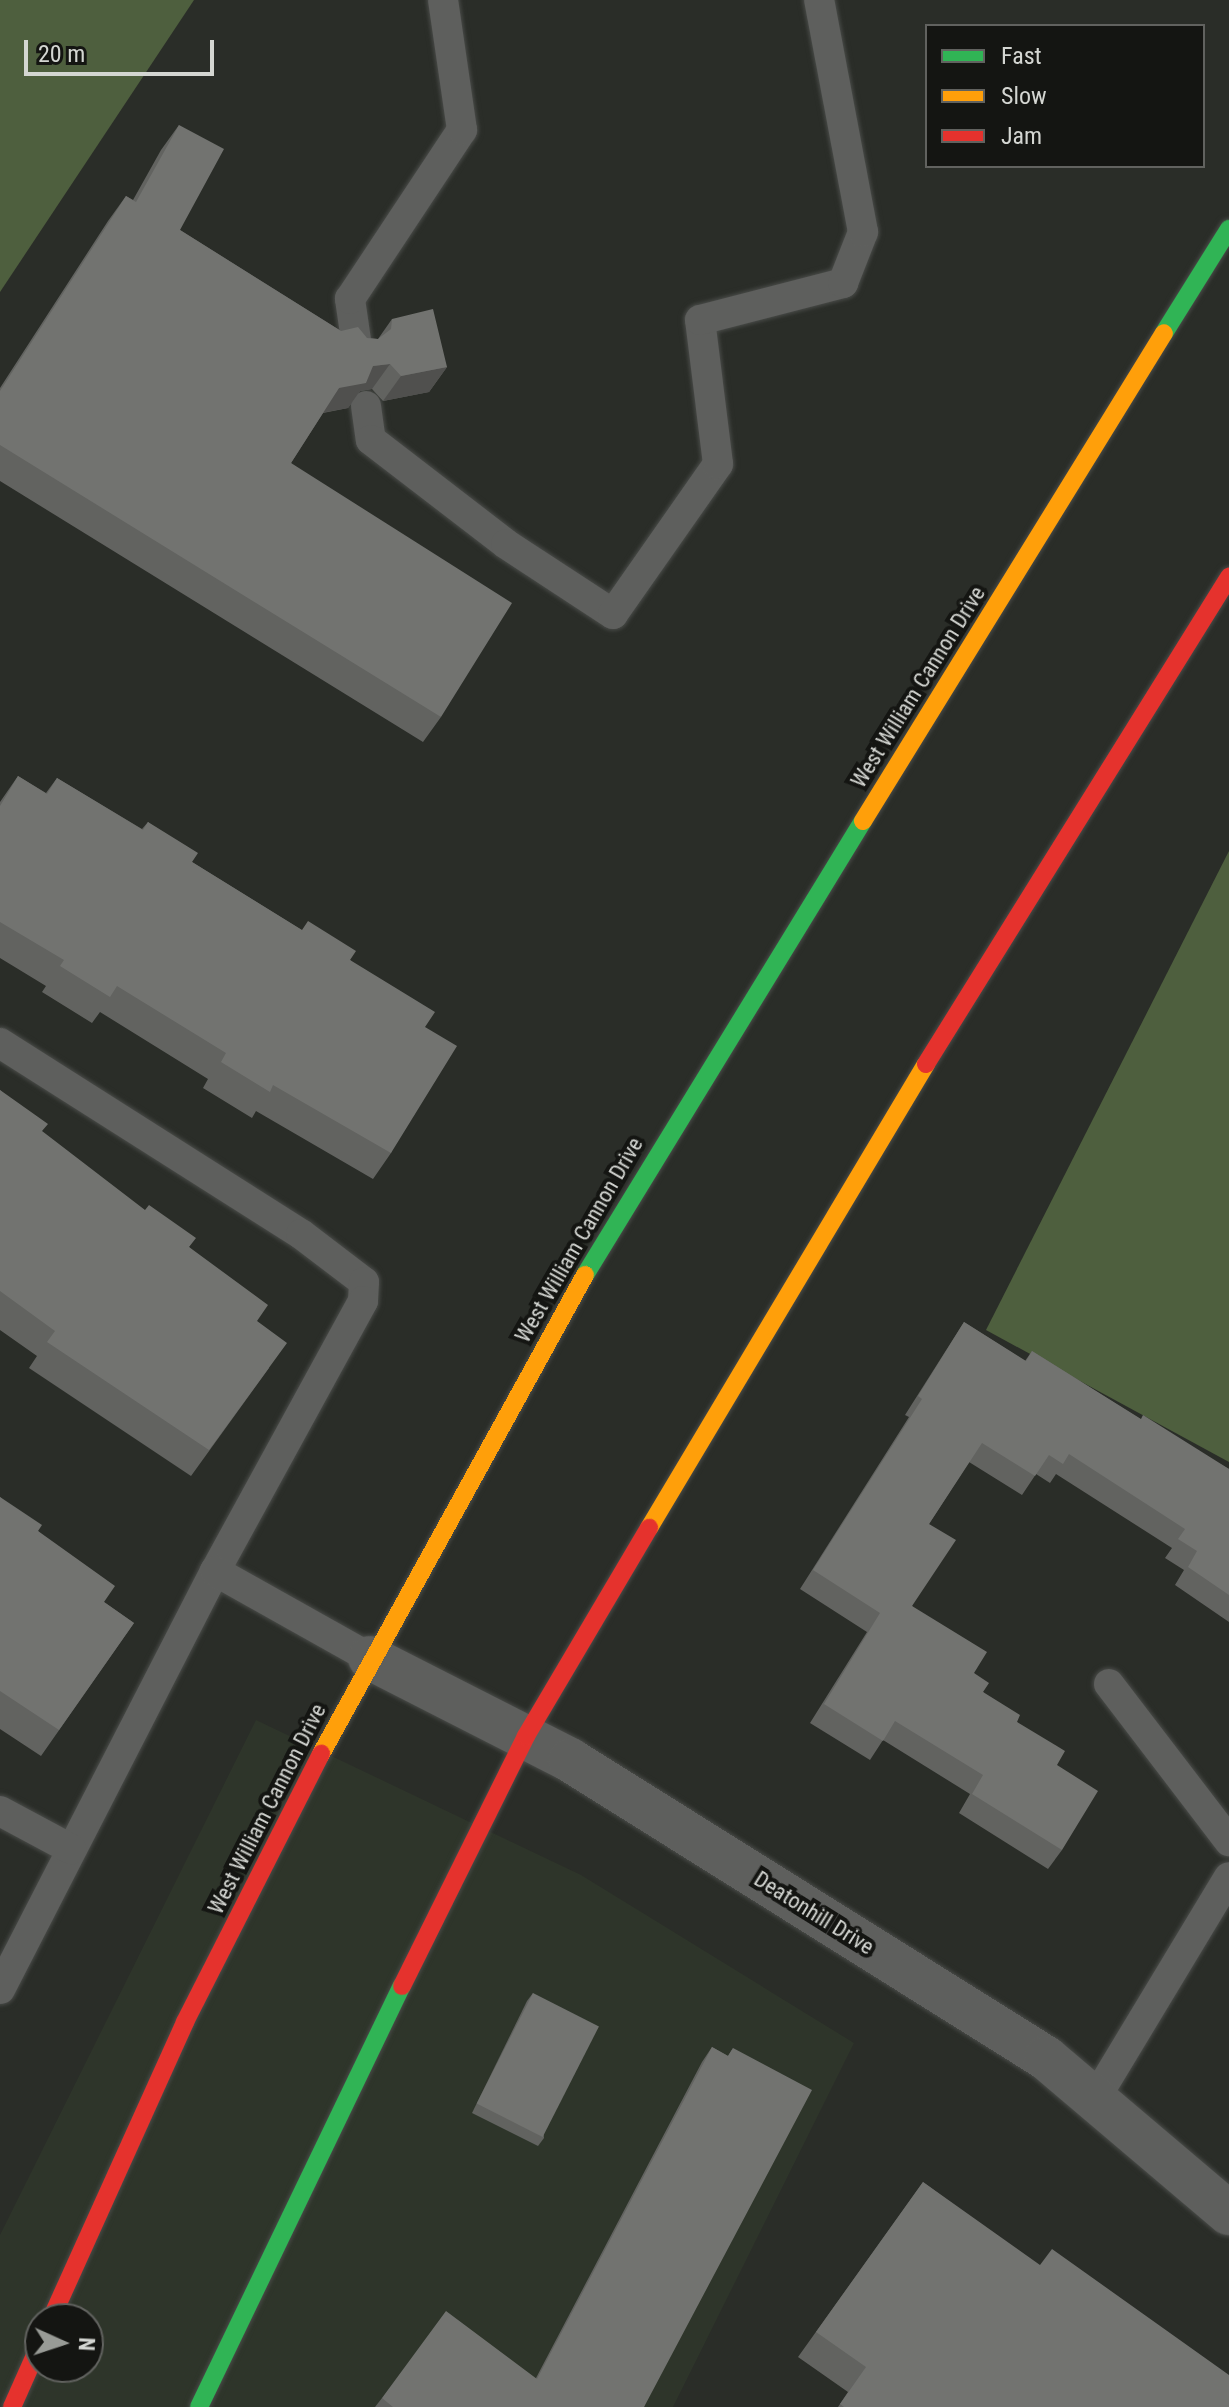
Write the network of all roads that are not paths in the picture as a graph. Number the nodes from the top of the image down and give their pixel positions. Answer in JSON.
{"nodes":[{"id":1,"x":443,"y":0,"type":"edge"},
{"id":2,"x":819,"y":0,"type":"edge"},
{"id":3,"x":1229,"y":229,"type":"edge"},
{"id":4,"x":357,"y":347,"type":"edge"},
{"id":5,"x":366,"y":406,"type":"edge"},
{"id":6,"x":1229,"y":577,"type":"edge"},
{"id":7,"x":0,"y":1043,"type":"edge"},
{"id":8,"x":215,"y":1571,"type":"junction"},
{"id":9,"x":370,"y":1658,"type":"junction"},
{"id":10,"x":1109,"y":1684,"type":"dead end"},
{"id":11,"x":526,"y":1736,"type":"junction"},
{"id":12,"x":0,"y":1811,"type":"edge"},
{"id":13,"x":1229,"y":1841,"type":"edge"},
{"id":14,"x":71,"y":1849,"type":"junction"},
{"id":15,"x":1229,"y":1877,"type":"edge"},
{"id":16,"x":0,"y":1989,"type":"edge"},
{"id":17,"x":1095,"y":2099,"type":"junction"},
{"id":18,"x":1229,"y":2213,"type":"edge"},
{"id":19,"x":58,"y":2303,"type":"edge"},
{"id":20,"x":24,"y":2380,"type":"edge"},
{"id":21,"x":12,"y":2407,"type":"edge"},
{"id":22,"x":199,"y":2407,"type":"edge"}],
"edges":[{"from":1,"to":4,"type":"lane"},
{"from":2,"to":5,"type":"lane"},
{"from":3,"to":9,"type":"main road","name":"West William Cannon Drive"},
{"from":6,"to":11,"type":"main road"},
{"from":7,"to":8,"type":"lane"},
{"from":8,"to":9,"type":"lane"},
{"from":8,"to":14,"type":"lane"},
{"from":9,"to":11,"type":"street","name":"Deatonhill Drive"},
{"from":9,"to":19,"type":"main road","name":"West William Cannon Drive"},
{"from":10,"to":13,"type":"lane"},
{"from":11,"to":17,"type":"street","name":"Deatonhill Drive"},
{"from":11,"to":22,"type":"main road"},
{"from":12,"to":14,"type":"lane"},
{"from":14,"to":16,"type":"lane"},
{"from":15,"to":17,"type":"lane"},
{"from":17,"to":18,"type":"street","name":"Deatonhill Drive"},
{"from":20,"to":21,"type":"main road"}]}
